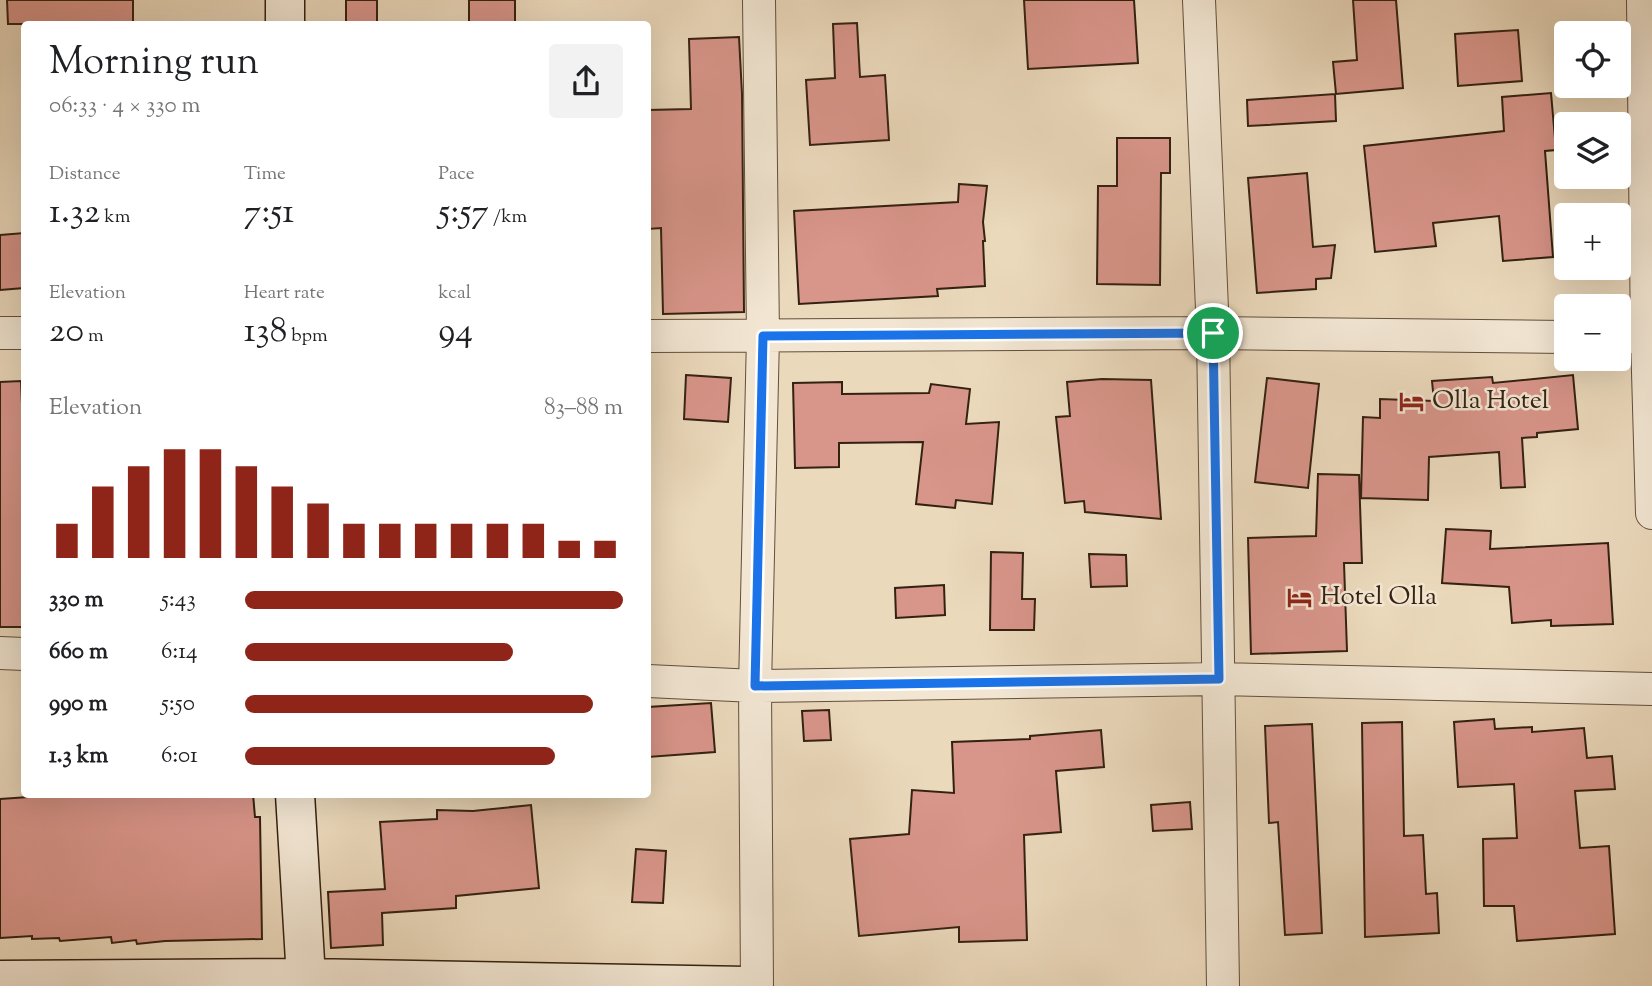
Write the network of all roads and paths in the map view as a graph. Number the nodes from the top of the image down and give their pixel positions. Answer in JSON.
{"nodes":[{"id":1,"x":285,"y":0,"type":"edge"},
{"id":2,"x":759,"y":0,"type":"edge"},
{"id":3,"x":1199,"y":0,"type":"edge"},
{"id":4,"x":1643,"y":0,"type":"edge"},
{"id":5,"x":285,"y":21,"type":"edge"},
{"id":6,"x":0,"y":333,"type":"edge"},
{"id":7,"x":21,"y":333,"type":"edge"},
{"id":8,"x":1213,"y":333,"type":"junction"},
{"id":9,"x":763,"y":336,"type":"junction"},
{"id":10,"x":651,"y":337,"type":"edge"},
{"id":11,"x":1554,"y":337,"type":"edge"},
{"id":12,"x":1633,"y":337,"type":"edge"},
{"id":13,"x":1652,"y":513,"type":"edge"},
{"id":14,"x":0,"y":653,"type":"edge"},
{"id":15,"x":21,"y":654,"type":"edge"},
{"id":16,"x":1219,"y":679,"type":"junction"},
{"id":17,"x":651,"y":681,"type":"edge"},
{"id":18,"x":755,"y":686,"type":"junction"},
{"id":19,"x":1652,"y":689,"type":"edge"},
{"id":20,"x":295,"y":798,"type":"edge"},
{"id":21,"x":0,"y":980,"type":"edge"},
{"id":22,"x":307,"y":982,"type":"edge"},
{"id":23,"x":747,"y":986,"type":"edge"},
{"id":24,"x":757,"y":986,"type":"edge"},
{"id":25,"x":1223,"y":986,"type":"edge"}],
"edges":[{"from":1,"to":5,"type":"street"},
{"from":2,"to":9,"type":"street"},
{"from":3,"to":8,"type":"street"},
{"from":4,"to":12,"type":"street"},
{"from":6,"to":7,"type":"street"},
{"from":8,"to":9,"type":"street"},
{"from":8,"to":11,"type":"street"},
{"from":8,"to":16,"type":"street"},
{"from":9,"to":10,"type":"street"},
{"from":9,"to":18,"type":"street"},
{"from":12,"to":13,"type":"street"},
{"from":14,"to":15,"type":"street"},
{"from":16,"to":18,"type":"street"},
{"from":16,"to":19,"type":"street"},
{"from":16,"to":25,"type":"street"},
{"from":17,"to":18,"type":"street"},
{"from":18,"to":24,"type":"street"},
{"from":20,"to":22,"type":"street"},
{"from":21,"to":22,"type":"street"},
{"from":22,"to":23,"type":"street"}]}
